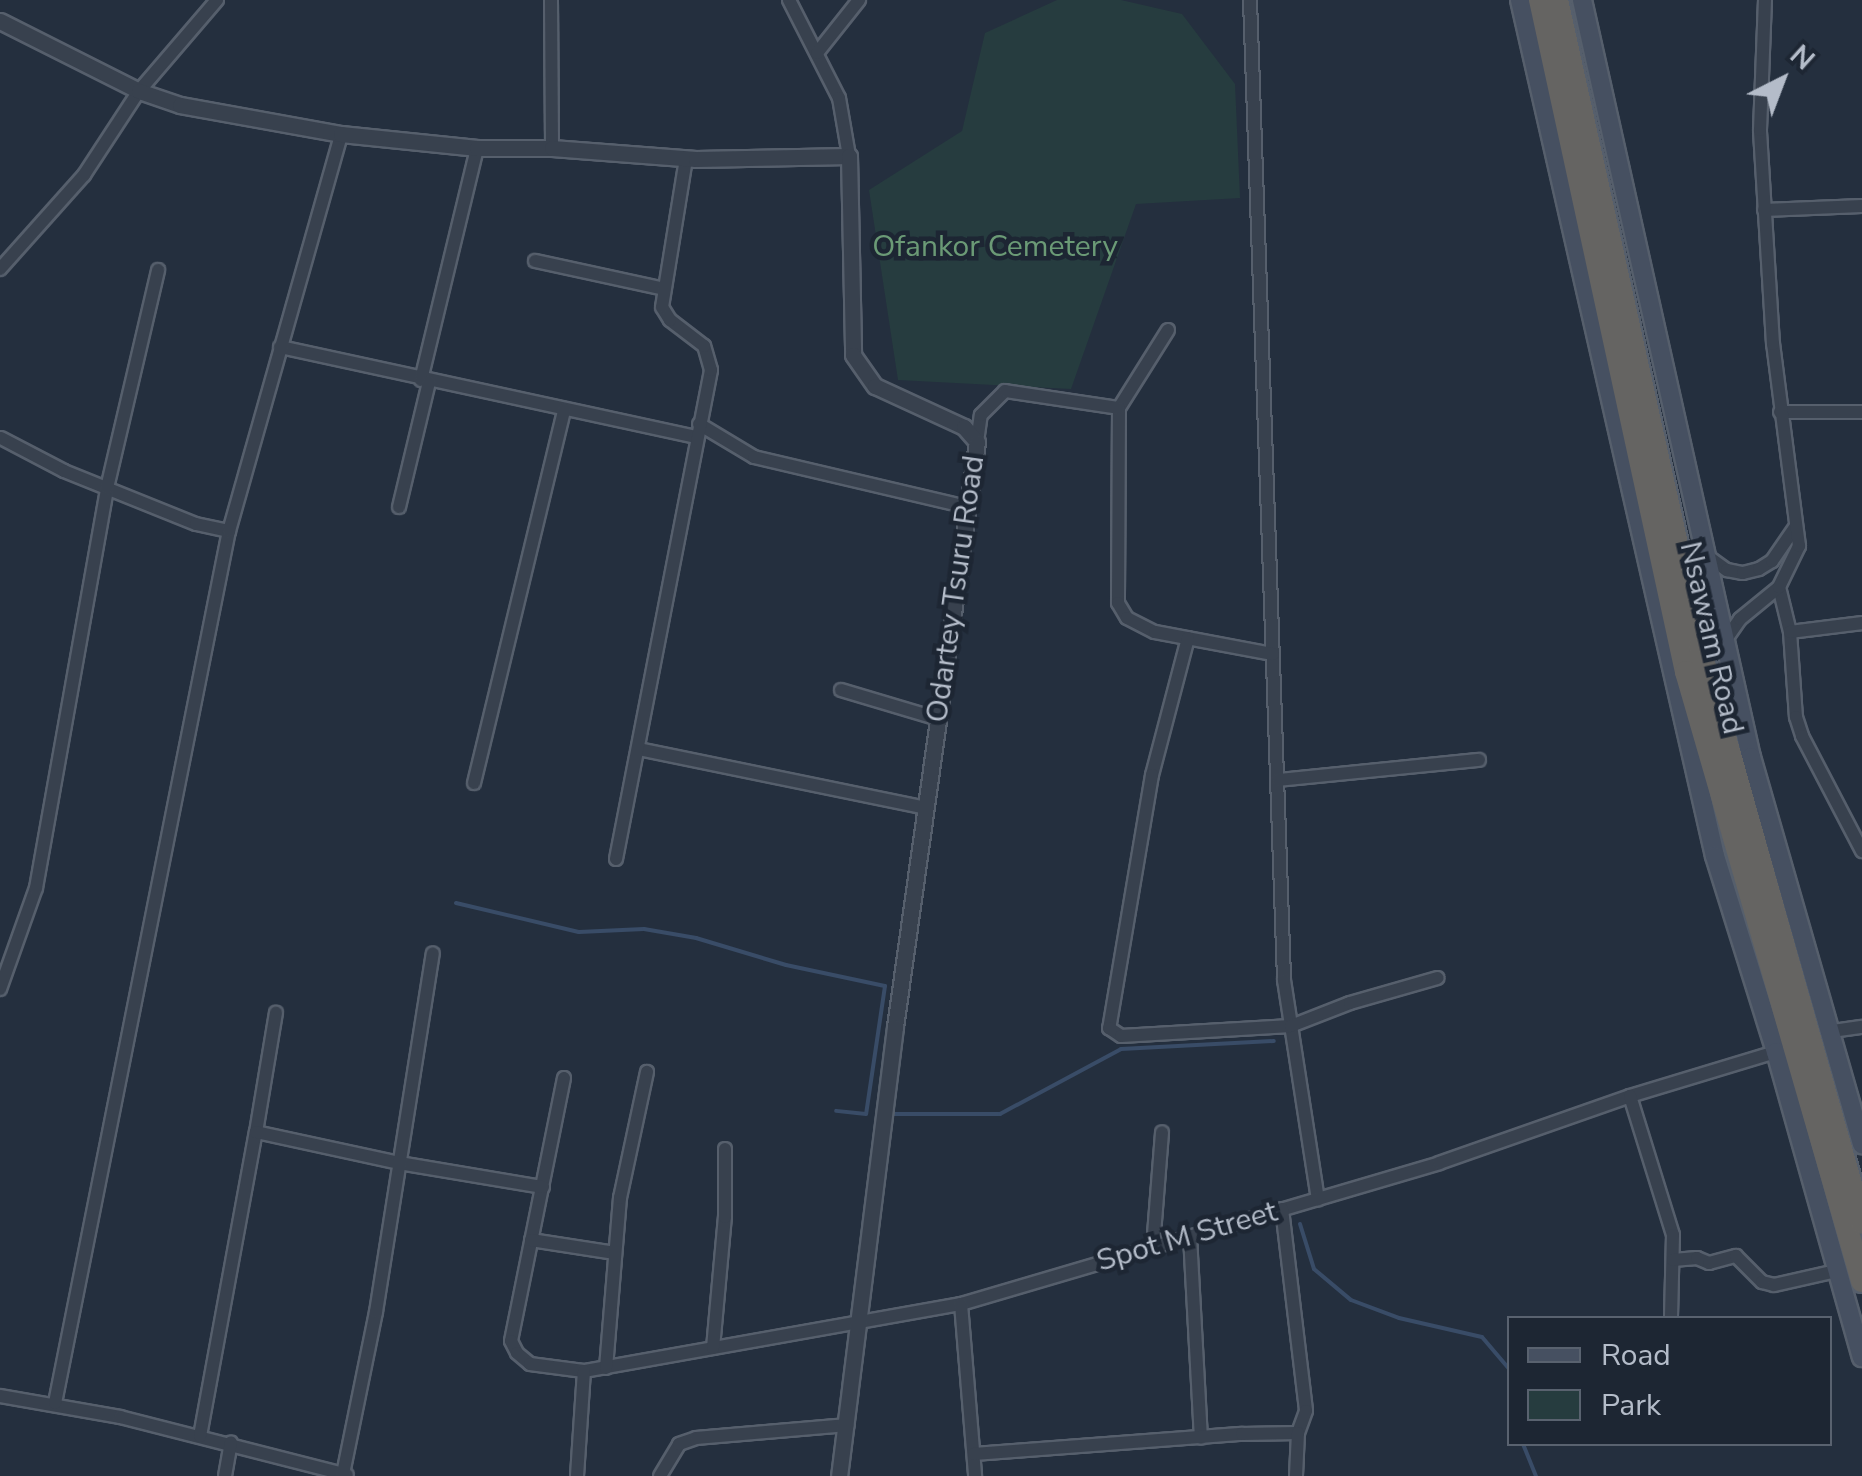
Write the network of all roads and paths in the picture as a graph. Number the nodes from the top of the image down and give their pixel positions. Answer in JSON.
{"nodes":[{"id":1,"x":217,"y":0,"type":"edge"},
{"id":2,"x":551,"y":0,"type":"edge"},
{"id":3,"x":789,"y":0,"type":"edge"},
{"id":4,"x":859,"y":0,"type":"edge"},
{"id":5,"x":1250,"y":0,"type":"edge"},
{"id":6,"x":1520,"y":0,"type":"edge"},
{"id":7,"x":1540,"y":0,"type":"edge"},
{"id":8,"x":1558,"y":0,"type":"edge"},
{"id":9,"x":1582,"y":0,"type":"edge"},
{"id":10,"x":1766,"y":0,"type":"edge"},
{"id":11,"x":0,"y":21,"type":"edge"},
{"id":12,"x":817,"y":53,"type":"junction"},
{"id":13,"x":139,"y":91,"type":"junction"},
{"id":14,"x":341,"y":134,"type":"junction"},
{"id":15,"x":477,"y":148,"type":"junction"},
{"id":16,"x":552,"y":148,"type":"junction"},
{"id":17,"x":848,"y":156,"type":"junction"},
{"id":18,"x":686,"y":158,"type":"junction"},
{"id":19,"x":1862,"y":206,"type":"edge"},
{"id":20,"x":1764,"y":210,"type":"junction"},
{"id":21,"x":536,"y":260,"type":"dead end"},
{"id":22,"x":0,"y":269,"type":"edge"},
{"id":23,"x":158,"y":270,"type":"dead end"},
{"id":24,"x":664,"y":289,"type":"junction"},
{"id":25,"x":1168,"y":330,"type":"dead end"},
{"id":26,"x":280,"y":347,"type":"junction"},
{"id":27,"x":425,"y":381,"type":"junction"},
{"id":28,"x":1119,"y":408,"type":"junction"},
{"id":29,"x":564,"y":410,"type":"junction"},
{"id":30,"x":1780,"y":412,"type":"junction"},
{"id":31,"x":1862,"y":412,"type":"edge"},
{"id":32,"x":697,"y":430,"type":"junction"},
{"id":33,"x":0,"y":438,"type":"edge"},
{"id":34,"x":977,"y":442,"type":"junction"},
{"id":35,"x":107,"y":488,"type":"junction"},
{"id":36,"x":399,"y":507,"type":"dead end"},
{"id":37,"x":967,"y":507,"type":"junction"},
{"id":38,"x":1796,"y":526,"type":"junction"},
{"id":39,"x":229,"y":531,"type":"junction"},
{"id":40,"x":1706,"y":556,"type":"junction"},
{"id":41,"x":1779,"y":586,"type":"junction"},
{"id":42,"x":1862,"y":623,"type":"edge"},
{"id":43,"x":1790,"y":632,"type":"junction"},
{"id":44,"x":1188,"y":638,"type":"junction"},
{"id":45,"x":1724,"y":642,"type":"junction"},
{"id":46,"x":1273,"y":654,"type":"junction"},
{"id":47,"x":841,"y":690,"type":"dead end"},
{"id":48,"x":938,"y":719,"type":"junction"},
{"id":49,"x":639,"y":750,"type":"junction"},
{"id":50,"x":1480,"y":760,"type":"dead end"},
{"id":51,"x":1278,"y":780,"type":"junction"},
{"id":52,"x":474,"y":783,"type":"dead end"},
{"id":53,"x":926,"y":808,"type":"junction"},
{"id":54,"x":1862,"y":851,"type":"edge"},
{"id":55,"x":616,"y":859,"type":"dead end"},
{"id":56,"x":432,"y":953,"type":"dead end"},
{"id":57,"x":1437,"y":978,"type":"dead end"},
{"id":58,"x":0,"y":989,"type":"edge"},
{"id":59,"x":276,"y":1012,"type":"dead end"},
{"id":60,"x":1291,"y":1026,"type":"junction"},
{"id":61,"x":1862,"y":1027,"type":"edge"},
{"id":62,"x":1832,"y":1031,"type":"junction"},
{"id":63,"x":1776,"y":1052,"type":"junction"},
{"id":64,"x":648,"y":1072,"type":"dead end"},
{"id":65,"x":564,"y":1078,"type":"dead end"},
{"id":66,"x":1630,"y":1096,"type":"junction"},
{"id":67,"x":256,"y":1132,"type":"junction"},
{"id":68,"x":1162,"y":1132,"type":"dead end"},
{"id":69,"x":1862,"y":1144,"type":"edge"},
{"id":70,"x":725,"y":1150,"type":"dead end"},
{"id":71,"x":399,"y":1163,"type":"junction"},
{"id":72,"x":542,"y":1186,"type":"junction"},
{"id":73,"x":1318,"y":1198,"type":"junction"},
{"id":74,"x":1282,"y":1209,"type":"junction"},
{"id":75,"x":1862,"y":1222,"type":"edge"},
{"id":76,"x":1190,"y":1236,"type":"junction"},
{"id":77,"x":531,"y":1240,"type":"junction"},
{"id":78,"x":1153,"y":1247,"type":"junction"},
{"id":79,"x":614,"y":1252,"type":"junction"},
{"id":80,"x":1673,"y":1260,"type":"junction"},
{"id":81,"x":1836,"y":1271,"type":"junction"},
{"id":82,"x":1862,"y":1280,"type":"edge"},
{"id":83,"x":961,"y":1304,"type":"junction"},
{"id":84,"x":1671,"y":1316,"type":"edge"},
{"id":85,"x":856,"y":1325,"type":"junction"},
{"id":86,"x":713,"y":1348,"type":"junction"},
{"id":87,"x":1862,"y":1357,"type":"edge"},
{"id":88,"x":606,"y":1368,"type":"junction"},
{"id":89,"x":584,"y":1371,"type":"junction"},
{"id":90,"x":0,"y":1396,"type":"edge"},
{"id":91,"x":56,"y":1403,"type":"junction"},
{"id":92,"x":847,"y":1425,"type":"junction"},
{"id":93,"x":1298,"y":1434,"type":"junction"},
{"id":94,"x":200,"y":1436,"type":"junction"},
{"id":95,"x":1201,"y":1438,"type":"junction"},
{"id":96,"x":231,"y":1443,"type":"junction"},
{"id":97,"x":974,"y":1454,"type":"junction"},
{"id":98,"x":346,"y":1475,"type":"edge"},
{"id":99,"x":226,"y":1476,"type":"edge"},
{"id":100,"x":577,"y":1476,"type":"edge"},
{"id":101,"x":660,"y":1476,"type":"edge"},
{"id":102,"x":839,"y":1476,"type":"edge"},
{"id":103,"x":975,"y":1476,"type":"edge"},
{"id":104,"x":1296,"y":1476,"type":"edge"}],
"edges":[{"from":1,"to":13,"type":"street"},
{"from":2,"to":16,"type":"street"},
{"from":3,"to":12,"type":"street"},
{"from":4,"to":12,"type":"street"},
{"from":5,"to":46,"type":"street"},
{"from":6,"to":63,"type":"main road"},
{"from":7,"to":82,"type":"highway","name":"Nsawam Road"},
{"from":8,"to":75,"type":"highway","name":"Nsawam Road"},
{"from":9,"to":40,"type":"main road"},
{"from":10,"to":20,"type":"street"},
{"from":11,"to":13,"type":"street"},
{"from":12,"to":17,"type":"street"},
{"from":13,"to":14,"type":"street"},
{"from":13,"to":22,"type":"street"},
{"from":14,"to":15,"type":"street"},
{"from":14,"to":26,"type":"street"},
{"from":15,"to":16,"type":"street"},
{"from":15,"to":27,"type":"street"},
{"from":16,"to":18,"type":"street"},
{"from":17,"to":18,"type":"street"},
{"from":17,"to":34,"type":"street","name":"Odartey Tsuru Road"},
{"from":18,"to":24,"type":"street"},
{"from":19,"to":20,"type":"street"},
{"from":20,"to":30,"type":"street"},
{"from":21,"to":24,"type":"street"},
{"from":23,"to":35,"type":"street"},
{"from":24,"to":32,"type":"street"},
{"from":25,"to":28,"type":"street"},
{"from":26,"to":27,"type":"street"},
{"from":26,"to":39,"type":"street"},
{"from":27,"to":29,"type":"street"},
{"from":27,"to":36,"type":"street"},
{"from":28,"to":34,"type":"street"},
{"from":28,"to":44,"type":"street"},
{"from":29,"to":32,"type":"street"},
{"from":29,"to":52,"type":"street"},
{"from":30,"to":31,"type":"street"},
{"from":30,"to":38,"type":"street"},
{"from":32,"to":37,"type":"street"},
{"from":32,"to":49,"type":"street"},
{"from":33,"to":35,"type":"street"},
{"from":34,"to":37,"type":"street","name":"Odartey Tsuru Road"},
{"from":35,"to":39,"type":"street"},
{"from":35,"to":58,"type":"street"},
{"from":37,"to":48,"type":"street","name":"Odartey Tsuru Road"},
{"from":38,"to":40,"type":"street"},
{"from":38,"to":41,"type":"street"},
{"from":39,"to":91,"type":"street"},
{"from":40,"to":45,"type":"main road"},
{"from":41,"to":43,"type":"street"},
{"from":41,"to":45,"type":"street"},
{"from":42,"to":43,"type":"street"},
{"from":43,"to":54,"type":"street"},
{"from":44,"to":46,"type":"street"},
{"from":44,"to":60,"type":"street"},
{"from":45,"to":62,"type":"main road"},
{"from":46,"to":51,"type":"street"},
{"from":47,"to":48,"type":"street"},
{"from":48,"to":53,"type":"street","name":"Odartey Tsuru Road"},
{"from":49,"to":53,"type":"street"},
{"from":49,"to":55,"type":"street"},
{"from":50,"to":51,"type":"street"},
{"from":51,"to":60,"type":"street"},
{"from":53,"to":85,"type":"street","name":"Odartey Tsuru Road"},
{"from":56,"to":71,"type":"street"},
{"from":57,"to":60,"type":"street"},
{"from":59,"to":67,"type":"street"},
{"from":60,"to":73,"type":"street"},
{"from":61,"to":62,"type":"street"},
{"from":62,"to":69,"type":"main road"},
{"from":63,"to":66,"type":"street","name":"Spot M Street"},
{"from":63,"to":81,"type":"main road"},
{"from":64,"to":79,"type":"street"},
{"from":65,"to":72,"type":"street"},
{"from":66,"to":73,"type":"street","name":"Spot M Street"},
{"from":66,"to":80,"type":"street"},
{"from":67,"to":71,"type":"street"},
{"from":67,"to":94,"type":"street"},
{"from":68,"to":78,"type":"street"},
{"from":70,"to":86,"type":"street"},
{"from":71,"to":72,"type":"street"},
{"from":71,"to":98,"type":"street"},
{"from":72,"to":77,"type":"street"},
{"from":73,"to":74,"type":"street","name":"Spot M Street"},
{"from":74,"to":76,"type":"street","name":"Spot M Street"},
{"from":74,"to":93,"type":"street"},
{"from":76,"to":78,"type":"street","name":"Spot M Street"},
{"from":76,"to":95,"type":"street"},
{"from":77,"to":79,"type":"street"},
{"from":77,"to":89,"type":"street","name":"Spot M Street"},
{"from":78,"to":83,"type":"street","name":"Spot M Street"},
{"from":79,"to":88,"type":"street"},
{"from":80,"to":81,"type":"street"},
{"from":80,"to":84,"type":"street"},
{"from":81,"to":87,"type":"main road"},
{"from":83,"to":85,"type":"street","name":"Spot M Street"},
{"from":83,"to":97,"type":"street"},
{"from":85,"to":86,"type":"street","name":"Spot M Street"},
{"from":85,"to":92,"type":"street","name":"Odartey Tsuru Road"},
{"from":86,"to":88,"type":"street","name":"Spot M Street"},
{"from":88,"to":89,"type":"street","name":"Spot M Street"},
{"from":89,"to":100,"type":"street"},
{"from":90,"to":91,"type":"street"},
{"from":91,"to":94,"type":"street"},
{"from":92,"to":101,"type":"street"},
{"from":92,"to":102,"type":"street","name":"Odartey Tsuru Road"},
{"from":93,"to":95,"type":"street"},
{"from":93,"to":104,"type":"street"},
{"from":94,"to":96,"type":"street"},
{"from":95,"to":97,"type":"street"},
{"from":96,"to":98,"type":"street"},
{"from":96,"to":99,"type":"street"},
{"from":97,"to":103,"type":"street"}]}
